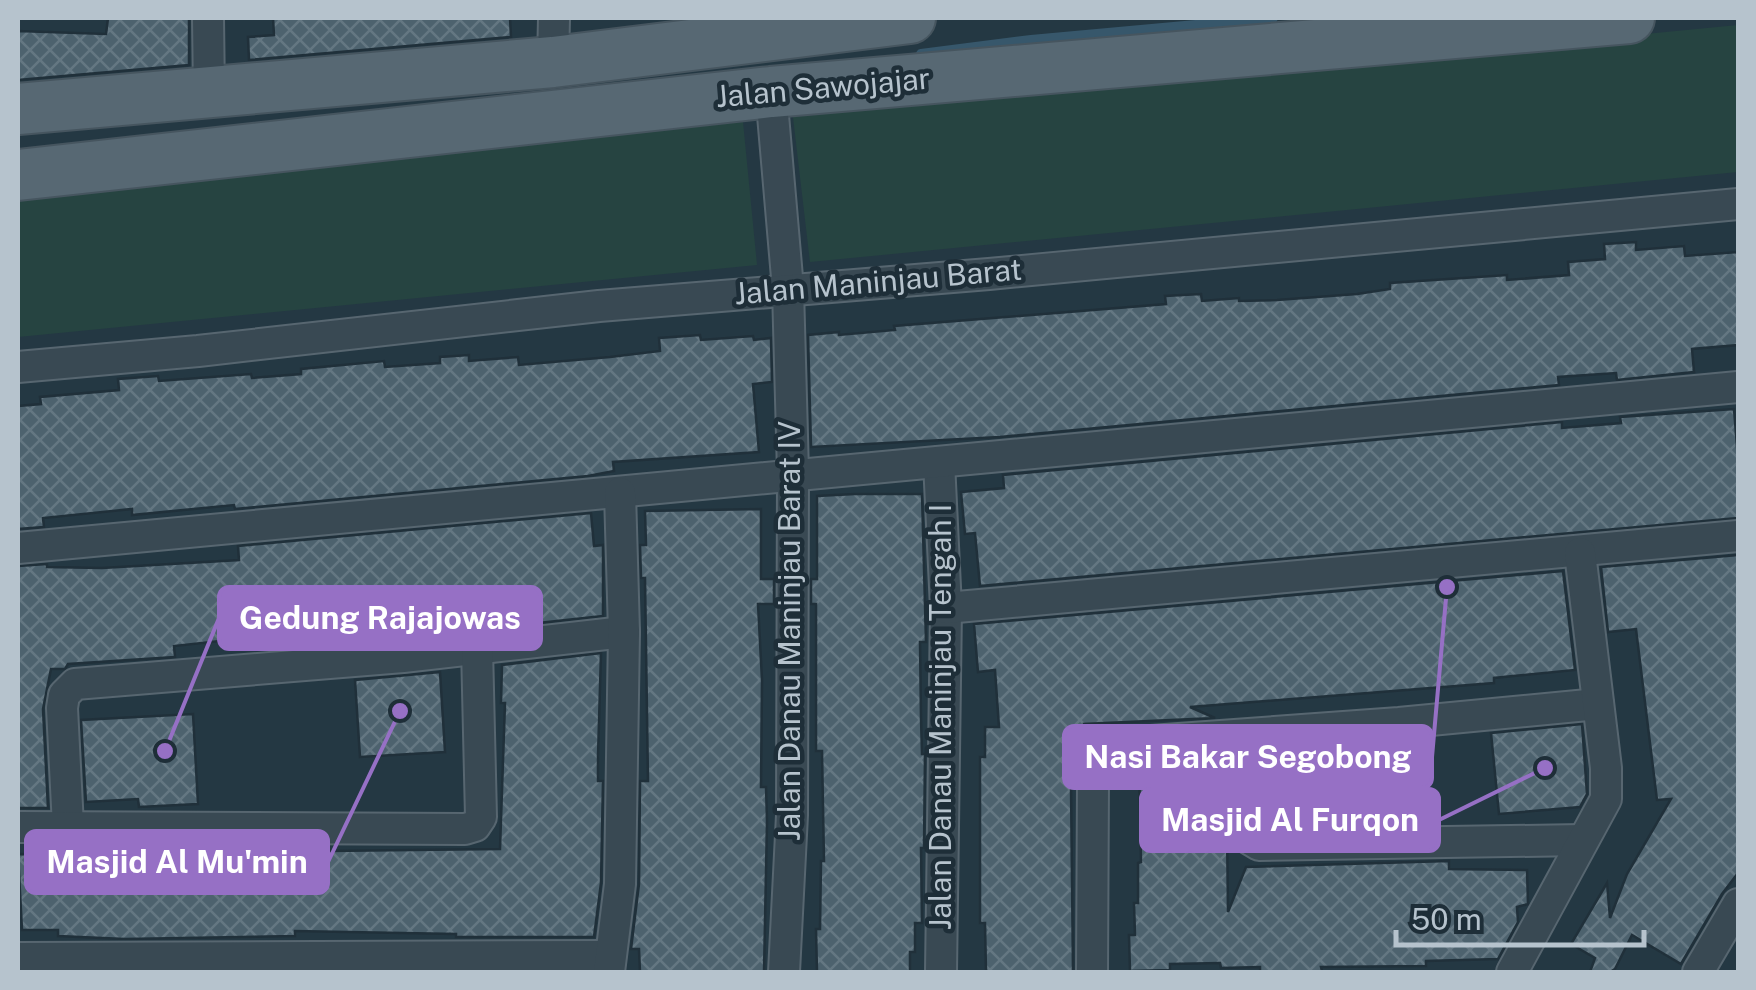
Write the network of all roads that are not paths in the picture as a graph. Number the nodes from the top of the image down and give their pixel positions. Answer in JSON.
{"nodes":[{"id":1,"x":208,"y":18,"type":"edge"},
{"id":2,"x":910,"y":18,"type":"edge"},
{"id":3,"x":1630,"y":18,"type":"edge"},
{"id":4,"x":1170,"y":38,"type":"edge"},
{"id":5,"x":554,"y":40,"type":"edge"},
{"id":6,"x":771,"y":92,"type":"junction"},
{"id":7,"x":209,"y":94,"type":"junction"},
{"id":8,"x":18,"y":110,"type":"edge"},
{"id":9,"x":18,"y":175,"type":"edge"},
{"id":10,"x":1738,"y":204,"type":"edge"},
{"id":11,"x":788,"y":289,"type":"junction"},
{"id":12,"x":18,"y":367,"type":"edge"},
{"id":13,"x":1738,"y":396,"type":"edge"},
{"id":14,"x":939,"y":462,"type":"junction"},
{"id":15,"x":793,"y":474,"type":"junction"},
{"id":16,"x":620,"y":493,"type":"junction"},
{"id":17,"x":1738,"y":536,"type":"edge"},
{"id":18,"x":18,"y":548,"type":"edge"},
{"id":19,"x":1580,"y":553,"type":"junction"},
{"id":20,"x":946,"y":608,"type":"junction"},
{"id":21,"x":624,"y":632,"type":"junction"},
{"id":22,"x":477,"y":648,"type":"junction"},
{"id":23,"x":1598,"y":704,"type":"junction"},
{"id":24,"x":1238,"y":736,"type":"junction"},
{"id":25,"x":68,"y":826,"type":"junction"},
{"id":26,"x":18,"y":827,"type":"edge"},
{"id":27,"x":1582,"y":840,"type":"junction"},
{"id":28,"x":1738,"y":904,"type":"edge"},
{"id":29,"x":18,"y":958,"type":"edge"},
{"id":30,"x":609,"y":964,"type":"edge"},
{"id":31,"x":784,"y":972,"type":"edge"},
{"id":32,"x":941,"y":972,"type":"edge"},
{"id":33,"x":1092,"y":972,"type":"edge"},
{"id":34,"x":1512,"y":972,"type":"edge"},
{"id":35,"x":1698,"y":972,"type":"edge"}],
"edges":[{"from":1,"to":7,"type":"street"},
{"from":2,"to":5,"type":"main road","name":"Jalan Sawojajar"},
{"from":3,"to":4,"type":"main road","name":"Jalan Sawojajar"},
{"from":4,"to":6,"type":"main road","name":"Jalan Sawojajar"},
{"from":5,"to":7,"type":"main road","name":"Jalan Sawojajar"},
{"from":6,"to":9,"type":"main road","name":"Jalan Sawojajar"},
{"from":6,"to":11,"type":"street","name":"Jalan Danau Maninjau Barat IV"},
{"from":7,"to":8,"type":"main road","name":"Jalan Sawojajar"},
{"from":10,"to":11,"type":"street","name":"Jalan Maninjau Barat"},
{"from":11,"to":12,"type":"street","name":"Jalan Maninjau Barat"},
{"from":11,"to":15,"type":"street","name":"Jalan Danau Maninjau Barat IV"},
{"from":13,"to":14,"type":"street"},
{"from":14,"to":15,"type":"street"},
{"from":14,"to":20,"type":"street","name":"Jalan Danau Maninjau Tengah I"},
{"from":15,"to":16,"type":"street"},
{"from":15,"to":31,"type":"street","name":"Jalan Danau Maninjau Barat IV"},
{"from":16,"to":18,"type":"street"},
{"from":16,"to":21,"type":"street"},
{"from":17,"to":19,"type":"street"},
{"from":19,"to":20,"type":"street"},
{"from":19,"to":23,"type":"street"},
{"from":20,"to":32,"type":"street","name":"Jalan Danau Maninjau Tengah I"},
{"from":21,"to":22,"type":"street"},
{"from":21,"to":30,"type":"street"},
{"from":22,"to":25,"type":"street"},
{"from":22,"to":25,"type":"street"},
{"from":23,"to":24,"type":"street"},
{"from":23,"to":27,"type":"street"},
{"from":24,"to":27,"type":"street"},
{"from":24,"to":33,"type":"street"},
{"from":25,"to":26,"type":"street"},
{"from":27,"to":34,"type":"street"},
{"from":28,"to":35,"type":"street"},
{"from":29,"to":30,"type":"street"}]}
